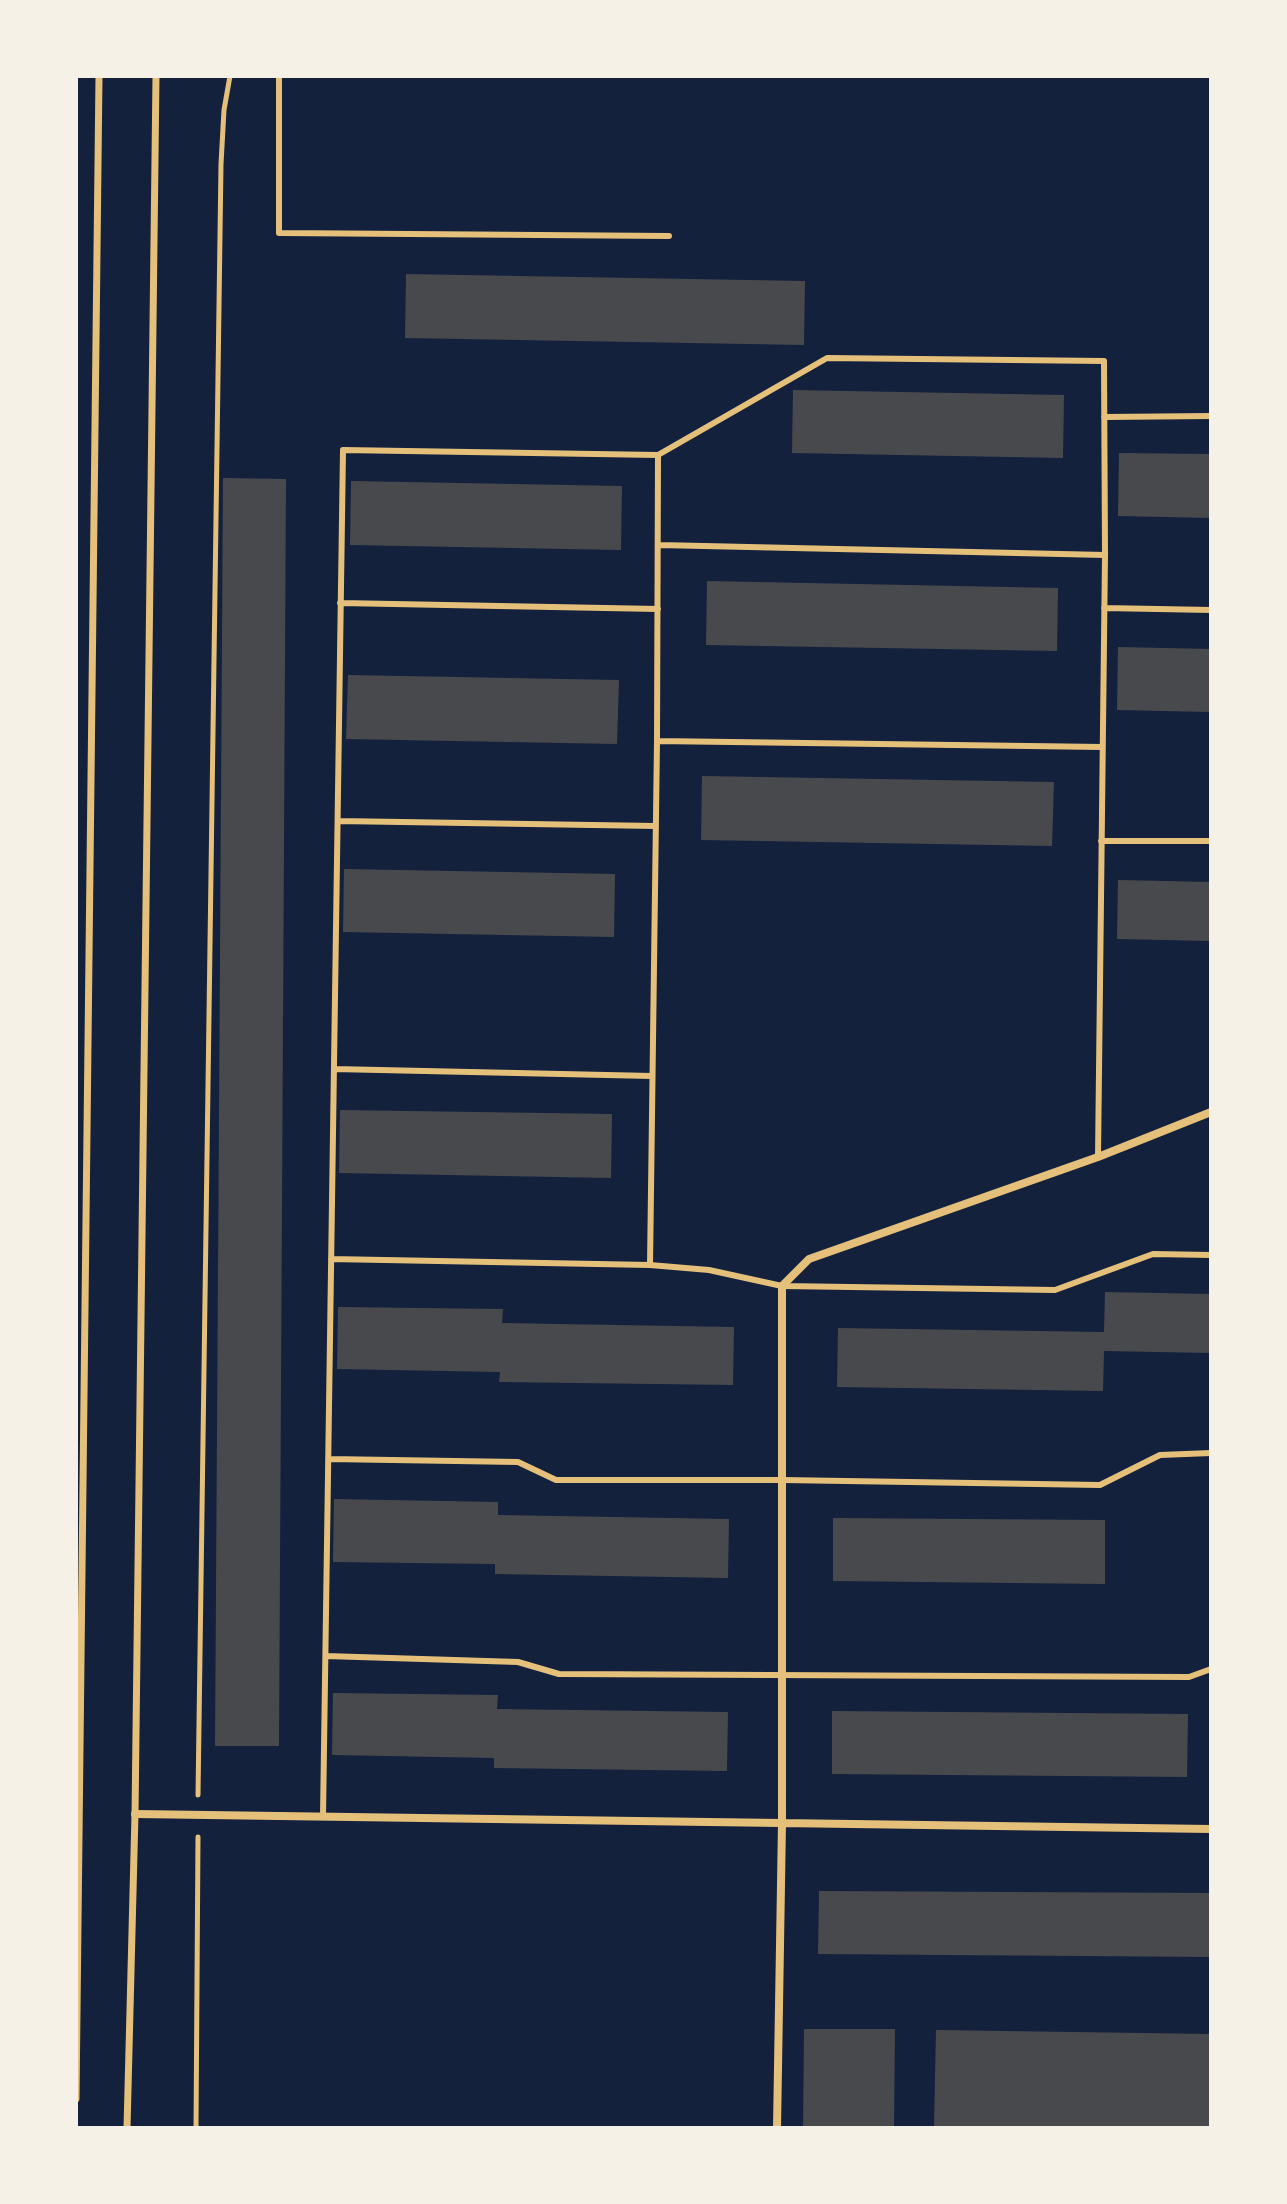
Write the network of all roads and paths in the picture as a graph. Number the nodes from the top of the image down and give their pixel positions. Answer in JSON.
{"nodes":[{"id":1,"x":99,"y":76,"type":"edge"},
{"id":2,"x":156,"y":76,"type":"edge"},
{"id":3,"x":230,"y":76,"type":"edge"},
{"id":4,"x":279,"y":76,"type":"edge"},
{"id":5,"x":669,"y":236,"type":"dead end"},
{"id":6,"x":1211,"y":416,"type":"edge"},
{"id":7,"x":1104,"y":417,"type":"junction"},
{"id":8,"x":658,"y":455,"type":"junction"},
{"id":9,"x":659,"y":545,"type":"junction"},
{"id":10,"x":1105,"y":555,"type":"junction"},
{"id":11,"x":340,"y":603,"type":"junction"},
{"id":12,"x":1104,"y":608,"type":"junction"},
{"id":13,"x":658,"y":609,"type":"junction"},
{"id":14,"x":1211,"y":610,"type":"edge"},
{"id":15,"x":657,"y":741,"type":"junction"},
{"id":16,"x":1102,"y":747,"type":"junction"},
{"id":17,"x":338,"y":821,"type":"junction"},
{"id":18,"x":656,"y":826,"type":"junction"},
{"id":19,"x":1101,"y":841,"type":"junction"},
{"id":20,"x":1211,"y":841,"type":"edge"},
{"id":21,"x":334,"y":1069,"type":"junction"},
{"id":22,"x":652,"y":1076,"type":"junction"},
{"id":23,"x":1211,"y":1112,"type":"edge"},
{"id":24,"x":1098,"y":1157,"type":"junction"},
{"id":25,"x":1211,"y":1255,"type":"edge"},
{"id":26,"x":331,"y":1259,"type":"junction"},
{"id":27,"x":650,"y":1265,"type":"junction"},
{"id":28,"x":782,"y":1286,"type":"junction"},
{"id":29,"x":1211,"y":1453,"type":"edge"},
{"id":30,"x":329,"y":1459,"type":"junction"},
{"id":31,"x":782,"y":1480,"type":"junction"},
{"id":32,"x":326,"y":1656,"type":"junction"},
{"id":33,"x":1211,"y":1669,"type":"edge"},
{"id":34,"x":782,"y":1677,"type":"junction"},
{"id":35,"x":135,"y":1814,"type":"junction"},
{"id":36,"x":198,"y":1814,"type":"junction"},
{"id":37,"x":323,"y":1816,"type":"junction"},
{"id":38,"x":782,"y":1823,"type":"junction"},
{"id":39,"x":1211,"y":1829,"type":"edge"},
{"id":40,"x":76,"y":2099,"type":"edge"},
{"id":41,"x":127,"y":2128,"type":"edge"},
{"id":42,"x":196,"y":2128,"type":"edge"},
{"id":43,"x":777,"y":2128,"type":"edge"}],
"edges":[{"from":1,"to":40,"type":"street"},
{"from":2,"to":35,"type":"street"},
{"from":3,"to":36,"type":"path"},
{"from":4,"to":5,"type":"lane"},
{"from":6,"to":7,"type":"lane"},
{"from":7,"to":8,"type":"lane"},
{"from":7,"to":10,"type":"lane"},
{"from":8,"to":9,"type":"lane"},
{"from":8,"to":11,"type":"lane"},
{"from":9,"to":10,"type":"lane"},
{"from":9,"to":13,"type":"lane"},
{"from":10,"to":12,"type":"lane"},
{"from":11,"to":13,"type":"lane"},
{"from":11,"to":17,"type":"lane"},
{"from":12,"to":14,"type":"lane"},
{"from":12,"to":16,"type":"lane"},
{"from":13,"to":15,"type":"lane"},
{"from":15,"to":16,"type":"lane"},
{"from":15,"to":18,"type":"lane"},
{"from":16,"to":19,"type":"lane"},
{"from":17,"to":18,"type":"lane"},
{"from":17,"to":21,"type":"lane"},
{"from":18,"to":22,"type":"lane"},
{"from":19,"to":20,"type":"lane"},
{"from":19,"to":24,"type":"lane"},
{"from":21,"to":22,"type":"lane"},
{"from":21,"to":26,"type":"lane"},
{"from":22,"to":27,"type":"lane"},
{"from":23,"to":24,"type":"street"},
{"from":24,"to":28,"type":"street"},
{"from":25,"to":28,"type":"lane"},
{"from":26,"to":27,"type":"lane"},
{"from":26,"to":30,"type":"lane"},
{"from":27,"to":28,"type":"lane"},
{"from":28,"to":31,"type":"street"},
{"from":29,"to":31,"type":"lane"},
{"from":30,"to":31,"type":"lane"},
{"from":30,"to":32,"type":"lane"},
{"from":31,"to":34,"type":"street"},
{"from":32,"to":34,"type":"lane"},
{"from":32,"to":37,"type":"lane"},
{"from":33,"to":34,"type":"lane"},
{"from":34,"to":38,"type":"street"},
{"from":35,"to":36,"type":"street"},
{"from":35,"to":41,"type":"street"},
{"from":36,"to":37,"type":"street"},
{"from":36,"to":42,"type":"path"},
{"from":37,"to":38,"type":"street"},
{"from":38,"to":39,"type":"street"},
{"from":38,"to":43,"type":"street"}]}
